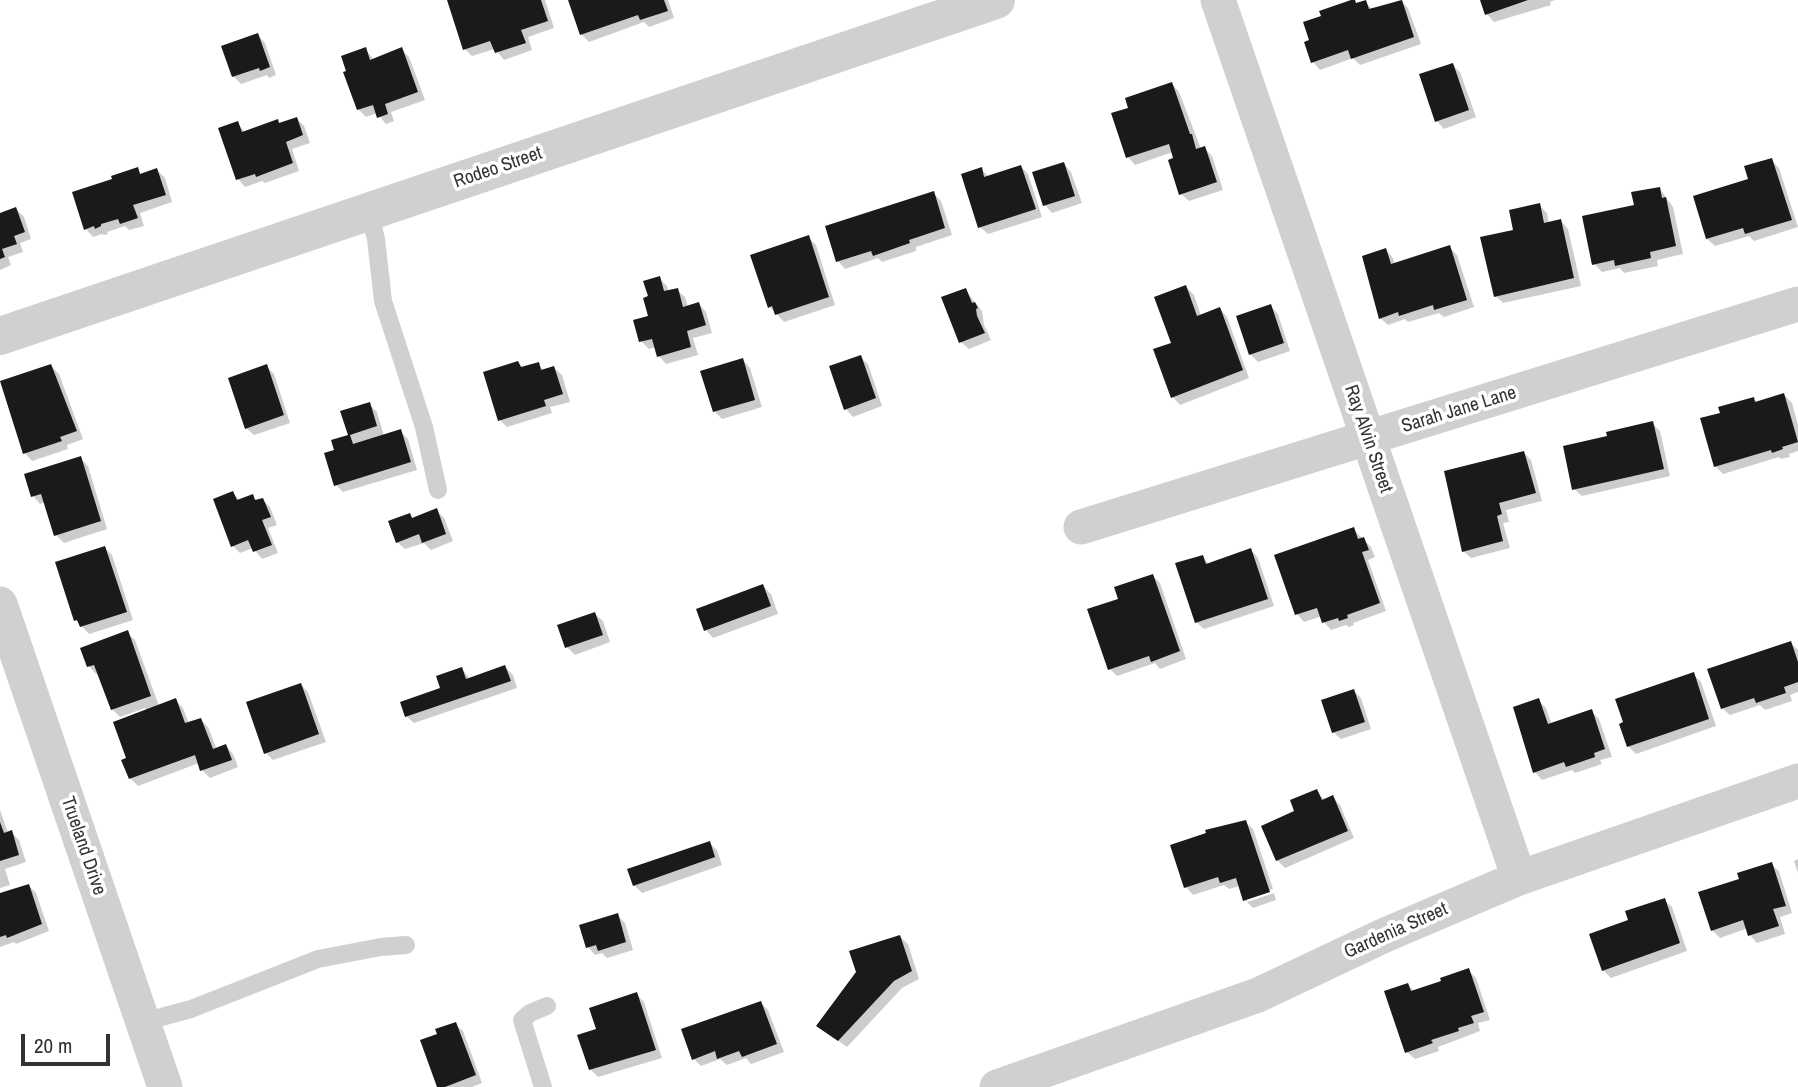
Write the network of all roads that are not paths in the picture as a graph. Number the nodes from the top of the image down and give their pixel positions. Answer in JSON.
{"nodes":[{"id":1,"x":996,"y":0,"type":"edge"},
{"id":2,"x":1219,"y":0,"type":"edge"},
{"id":3,"x":369,"y":212,"type":"junction"},
{"id":4,"x":1798,"y":304,"type":"edge"},
{"id":5,"x":0,"y":336,"type":"edge"},
{"id":6,"x":1368,"y":438,"type":"junction"},
{"id":7,"x":438,"y":490,"type":"dead end"},
{"id":8,"x":1081,"y":527,"type":"dead end"},
{"id":9,"x":0,"y":604,"type":"edge"},
{"id":10,"x":1798,"y":781,"type":"edge"},
{"id":11,"x":1519,"y":878,"type":"junction"},
{"id":12,"x":406,"y":945,"type":"dead end"},
{"id":13,"x":547,"y":1006,"type":"dead end"},
{"id":14,"x":143,"y":1022,"type":"junction"},
{"id":15,"x":165,"y":1087,"type":"edge"},
{"id":16,"x":543,"y":1087,"type":"edge"},
{"id":17,"x":997,"y":1087,"type":"edge"}],
"edges":[{"from":1,"to":3,"type":"street","name":"Rodeo Street"},
{"from":2,"to":6,"type":"street","name":"Ray Alvin Street"},
{"from":3,"to":5,"type":"street","name":"Rodeo Street"},
{"from":3,"to":7,"type":"lane"},
{"from":4,"to":6,"type":"street","name":"Sarah Jane Lane"},
{"from":6,"to":8,"type":"street","name":"Sarah Jane Lane"},
{"from":6,"to":11,"type":"street","name":"Ray Alvin Street"},
{"from":9,"to":14,"type":"street","name":"Trueland Drive"},
{"from":10,"to":11,"type":"street","name":"Gardenia Street"},
{"from":11,"to":17,"type":"street","name":"Gardenia Street"},
{"from":12,"to":14,"type":"lane"},
{"from":13,"to":16,"type":"lane"},
{"from":14,"to":15,"type":"street","name":"Trueland Drive"}]}
